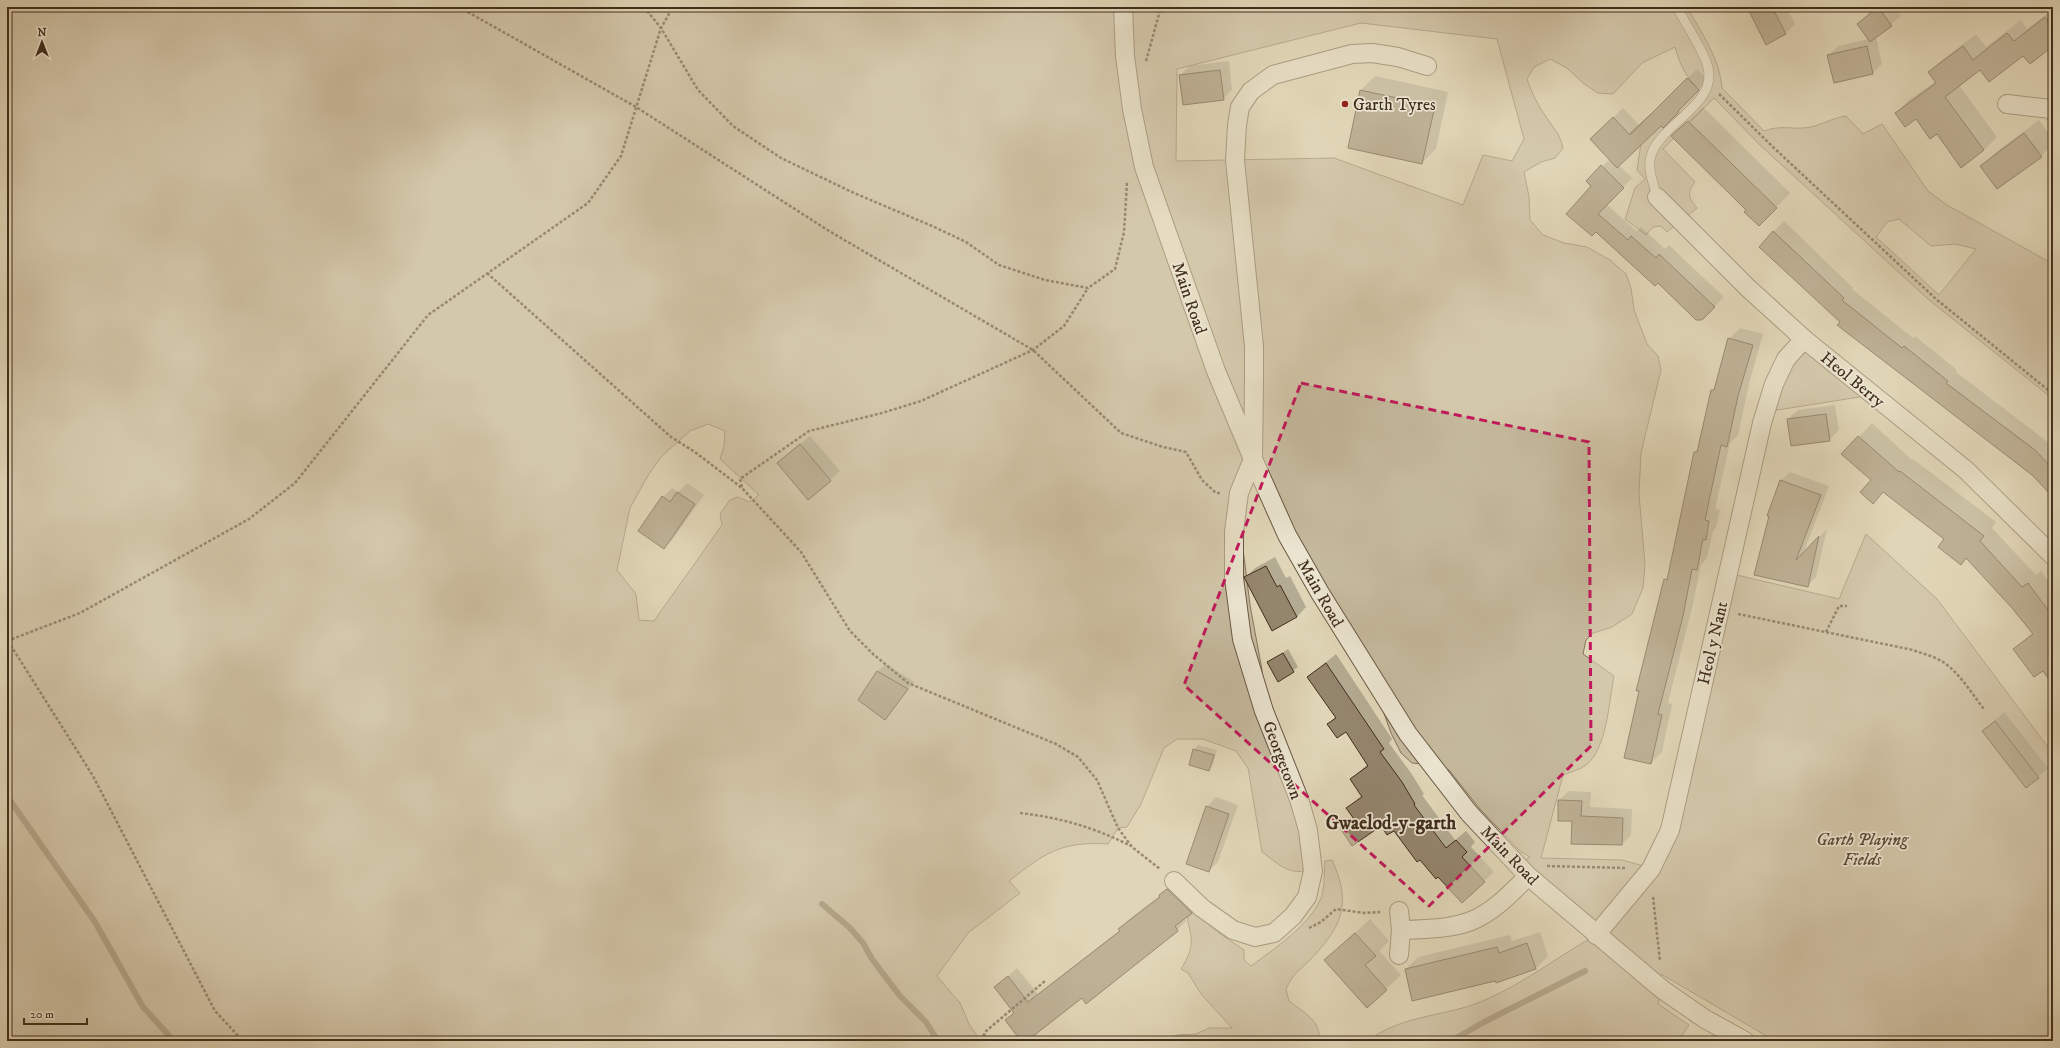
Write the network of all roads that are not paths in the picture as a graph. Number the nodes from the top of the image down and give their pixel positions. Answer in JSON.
{"nodes":[{"id":1,"x":1123,"y":7,"type":"edge"},
{"id":2,"x":1676,"y":7,"type":"edge"},
{"id":3,"x":1427,"y":66,"type":"dead end"},
{"id":4,"x":2007,"y":104,"type":"dead end"},
{"id":5,"x":2052,"y":109,"type":"edge"},
{"id":6,"x":1657,"y":198,"type":"joint"},
{"id":7,"x":1804,"y":339,"type":"junction"},
{"id":8,"x":1253,"y":459,"type":"junction"},
{"id":9,"x":2053,"y":556,"type":"edge"},
{"id":10,"x":1528,"y":876,"type":"junction"},
{"id":11,"x":1174,"y":881,"type":"road end"},
{"id":12,"x":1399,"y":911,"type":"road end"},
{"id":13,"x":1401,"y":930,"type":"junction"},
{"id":14,"x":1596,"y":935,"type":"junction"},
{"id":15,"x":1399,"y":955,"type":"dead end"},
{"id":16,"x":1744,"y":1041,"type":"edge"}],
"edges":[{"from":1,"to":8,"type":"street","name":"Main Road"},
{"from":2,"to":6,"type":"lane"},
{"from":3,"to":8,"type":"street"},
{"from":4,"to":5,"type":"street"},
{"from":6,"to":7,"type":"street","name":"Heol Berry"},
{"from":7,"to":9,"type":"street","name":"Heol Berry"},
{"from":7,"to":14,"type":"street","name":"Heol y Nant"},
{"from":8,"to":10,"type":"street","name":"Main Road"},
{"from":8,"to":11,"type":"street","name":"Georgetown"},
{"from":10,"to":13,"type":"street"},
{"from":10,"to":14,"type":"street","name":"Main Road"},
{"from":12,"to":13,"type":"street"},
{"from":13,"to":15,"type":"street"},
{"from":14,"to":16,"type":"street","name":"Main Road"}]}
